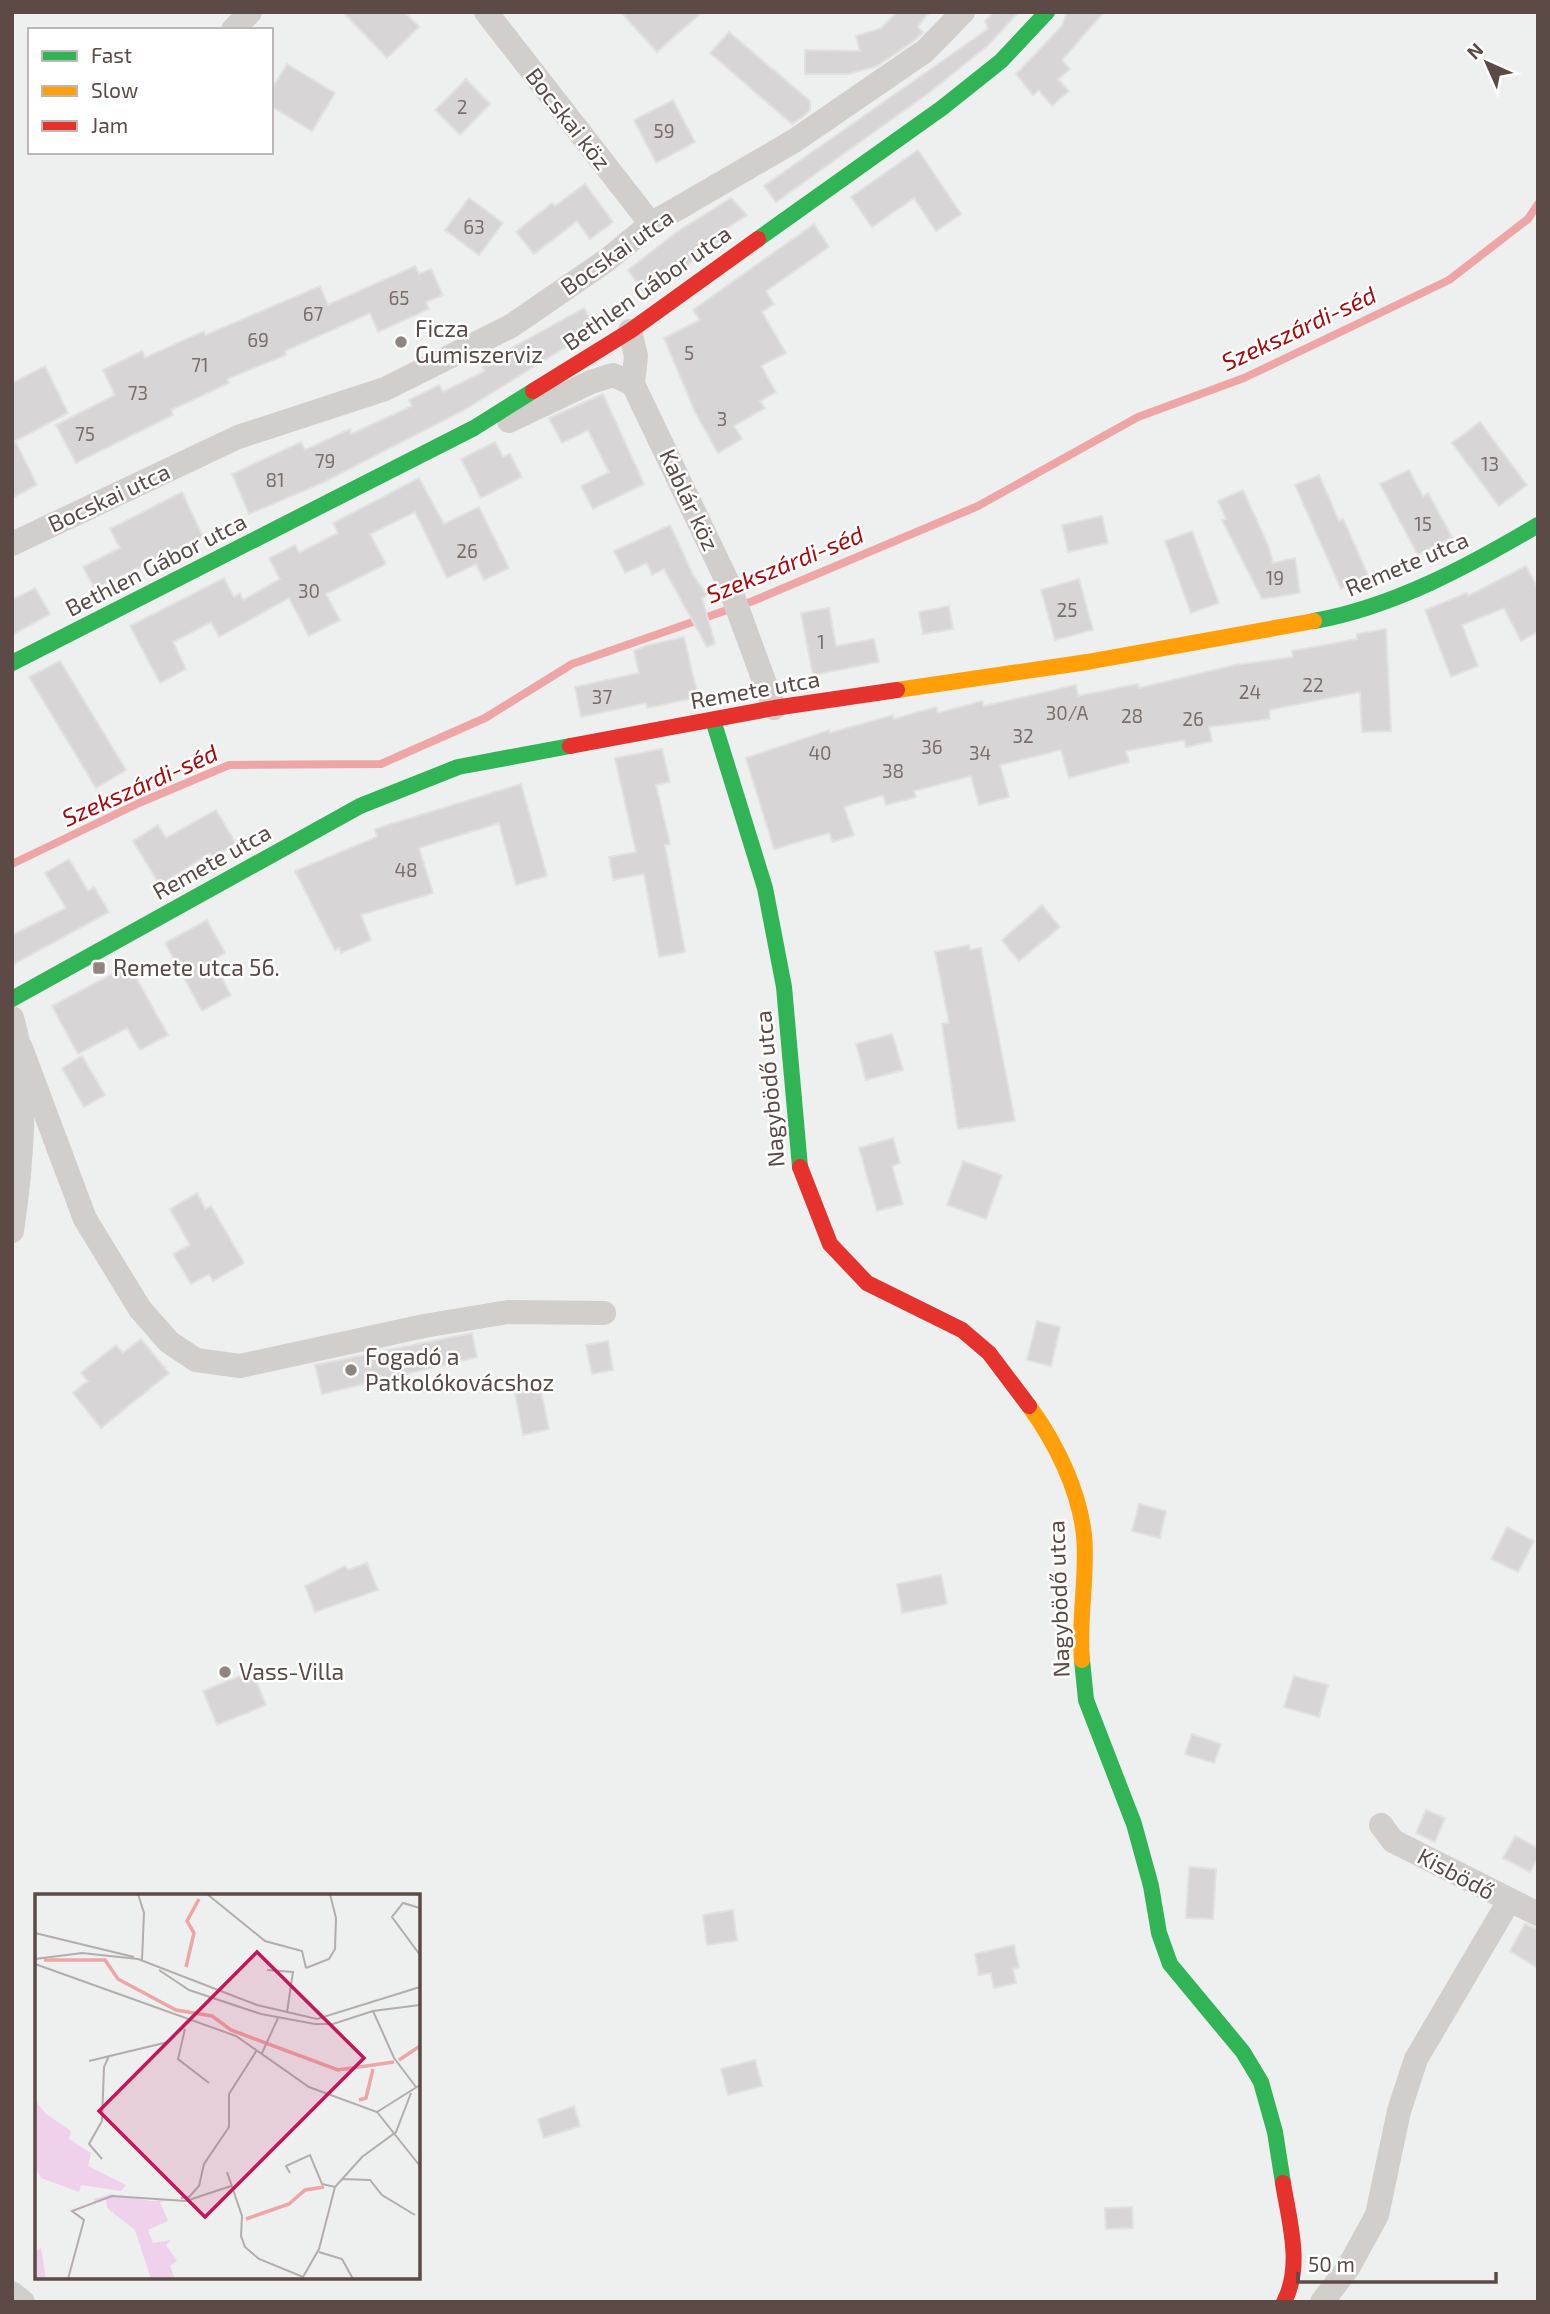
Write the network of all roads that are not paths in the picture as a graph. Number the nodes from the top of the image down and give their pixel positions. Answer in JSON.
{"nodes":[{"id":1,"x":250,"y":12,"type":"edge"},
{"id":2,"x":486,"y":12,"type":"edge"},
{"id":3,"x":963,"y":12,"type":"edge"},
{"id":4,"x":1047,"y":12,"type":"edge"},
{"id":5,"x":235,"y":28,"type":"edge"},
{"id":6,"x":651,"y":224,"type":"junction"},
{"id":7,"x":630,"y":331,"type":"junction"},
{"id":8,"x":634,"y":384,"type":"junction"},
{"id":9,"x":474,"y":428,"type":"junction"},
{"id":10,"x":1538,"y":525,"type":"edge"},
{"id":11,"x":12,"y":544,"type":"edge"},
{"id":12,"x":12,"y":663,"type":"edge"},
{"id":13,"x":774,"y":708,"type":"junction"},
{"id":14,"x":713,"y":720,"type":"junction"},
{"id":15,"x":12,"y":999,"type":"edge"},
{"id":16,"x":12,"y":1018,"type":"edge"},
{"id":17,"x":21,"y":1048,"type":"junction"},
{"id":18,"x":12,"y":1231,"type":"edge"},
{"id":19,"x":604,"y":1313,"type":"dead end"},
{"id":20,"x":1381,"y":1825,"type":"dead end"},
{"id":21,"x":1509,"y":1901,"type":"junction"},
{"id":22,"x":1538,"y":1914,"type":"edge"},
{"id":23,"x":12,"y":2293,"type":"edge"},
{"id":24,"x":23,"y":2302,"type":"edge"},
{"id":25,"x":1284,"y":2302,"type":"edge"},
{"id":26,"x":1322,"y":2302,"type":"edge"}],
"edges":[{"from":1,"to":5,"type":"street"},
{"from":2,"to":6,"type":"street","name":"Bocskai köz"},
{"from":3,"to":6,"type":"street","name":"Bocskai utca"},
{"from":4,"to":7,"type":"street","name":"Bethlen Gábor utca"},
{"from":6,"to":11,"type":"street","name":"Bocskai utca"},
{"from":7,"to":8,"type":"street","name":"Kablár köz"},
{"from":7,"to":9,"type":"street","name":"Bethlen Gábor utca"},
{"from":8,"to":9,"type":"street"},
{"from":8,"to":13,"type":"street","name":"Kablár köz"},
{"from":9,"to":12,"type":"street","name":"Bethlen Gábor utca"},
{"from":10,"to":13,"type":"street","name":"Remete utca"},
{"from":13,"to":14,"type":"street","name":"Remete utca"},
{"from":14,"to":15,"type":"street","name":"Remete utca"},
{"from":14,"to":25,"type":"street","name":"Nagybödő utca"},
{"from":16,"to":17,"type":"street"},
{"from":17,"to":18,"type":"street"},
{"from":17,"to":19,"type":"street"},
{"from":20,"to":21,"type":"street","name":"Kisbödő"},
{"from":21,"to":22,"type":"street","name":"Kisbödő"},
{"from":21,"to":26,"type":"street"},
{"from":23,"to":24,"type":"street"}]}
